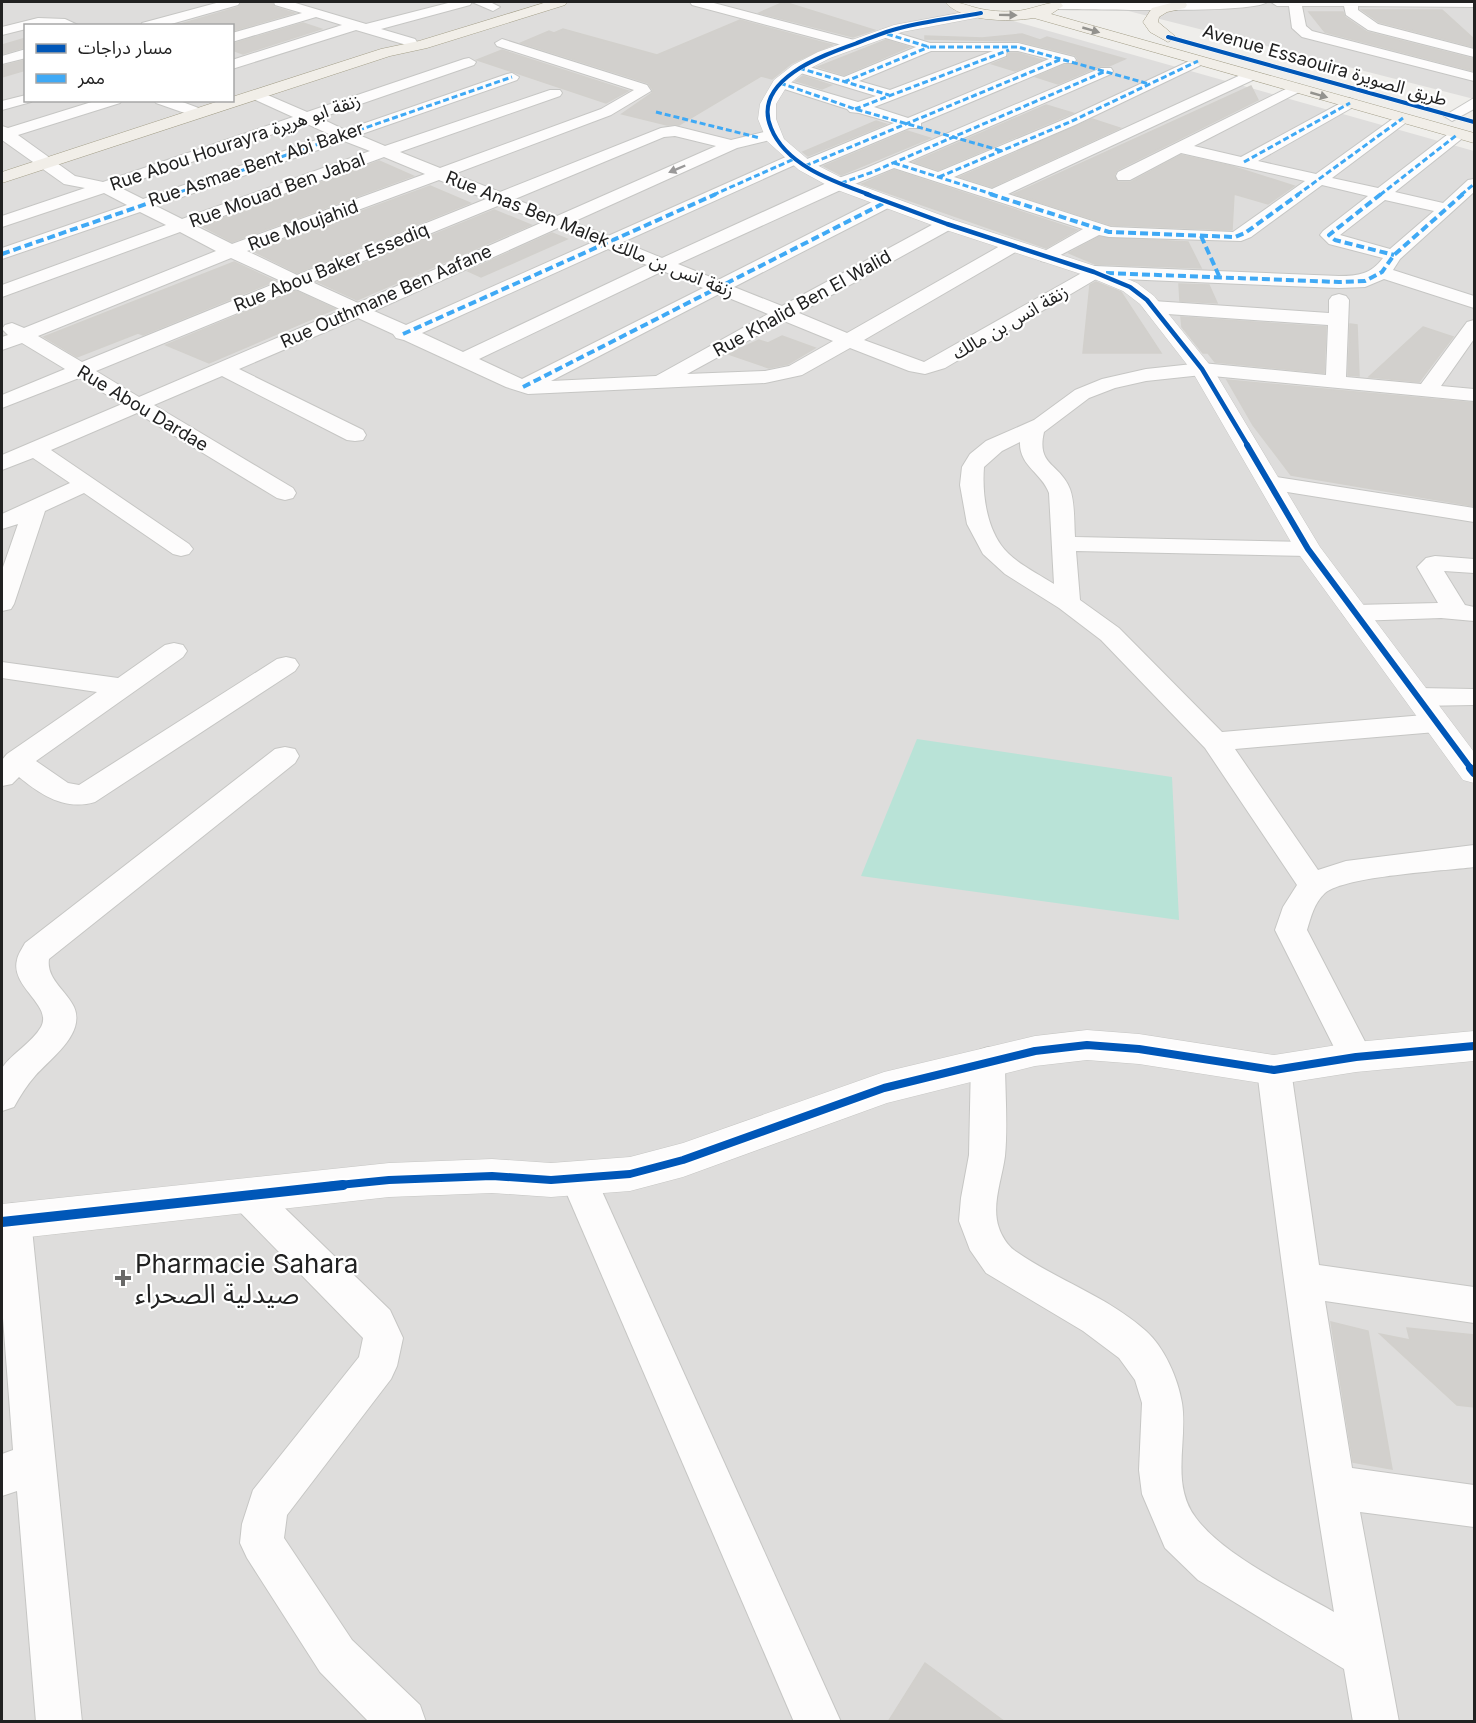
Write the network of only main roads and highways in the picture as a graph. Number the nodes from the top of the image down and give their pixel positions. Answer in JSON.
{"nodes":[{"id":1,"x":517,"y":2,"type":"edge"},
{"id":2,"x":537,"y":2,"type":"edge"},
{"id":3,"x":560,"y":2,"type":"edge"},
{"id":4,"x":954,"y":3,"type":"edge"},
{"id":5,"x":576,"y":4,"type":"dead end"},
{"id":6,"x":1058,"y":4,"type":"edge"},
{"id":7,"x":1180,"y":4,"type":"road end"},
{"id":8,"x":1035,"y":14,"type":"junction"},
{"id":9,"x":461,"y":29,"type":"junction"},
{"id":10,"x":1168,"y":37,"type":"junction"},
{"id":11,"x":387,"y":52,"type":"junction"},
{"id":12,"x":234,"y":102,"type":"edge"},
{"id":13,"x":234,"y":102,"type":"edge"},
{"id":14,"x":1474,"y":122,"type":"edge"},
{"id":15,"x":1466,"y":136,"type":"edge"},
{"id":16,"x":2,"y":178,"type":"edge"}],
"edges":[{"from":1,"to":9,"type":"main road"},
{"from":2,"to":9,"type":"main road"},
{"from":3,"to":9,"type":"main road"},
{"from":4,"to":8,"type":"main road","one_way":true},
{"from":5,"to":9,"type":"main road"},
{"from":6,"to":8,"type":"main road"},
{"from":6,"to":10,"type":"main road","name":"Avenue Essaouira طريق الصويرة"},
{"from":7,"to":10,"type":"main road"},
{"from":8,"to":15,"type":"main road","name":"Avenue Essaouira طريق الصويرة","one_way":true},
{"from":9,"to":11,"type":"main road"},
{"from":9,"to":11,"type":"main road"},
{"from":10,"to":14,"type":"main road","name":"Avenue Essaouira طريق الصويرة"},
{"from":11,"to":12,"type":"main road"},
{"from":13,"to":16,"type":"main road"}]}
